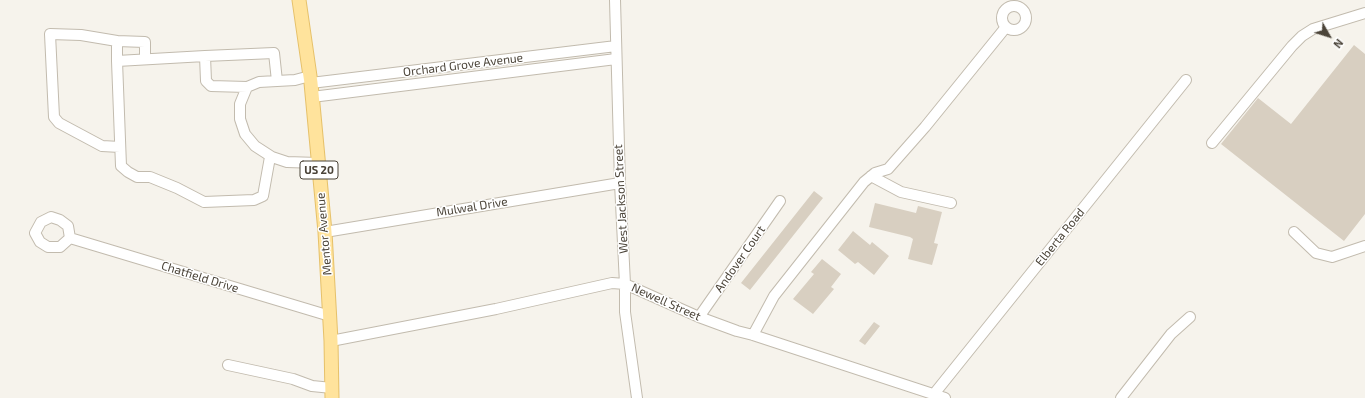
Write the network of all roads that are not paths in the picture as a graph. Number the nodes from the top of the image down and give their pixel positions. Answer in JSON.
{"nodes":[{"id":1,"x":299,"y":0,"type":"edge"},
{"id":2,"x":615,"y":0,"type":"edge"},
{"id":3,"x":1365,"y":13,"type":"edge"},
{"id":4,"x":1006,"y":27,"type":"dead end"},
{"id":5,"x":117,"y":41,"type":"junction"},
{"id":6,"x":616,"y":46,"type":"junction"},
{"id":7,"x":205,"y":56,"type":"junction"},
{"id":8,"x":145,"y":59,"type":"junction"},
{"id":9,"x":616,"y":59,"type":"junction"},
{"id":10,"x":117,"y":61,"type":"junction"},
{"id":11,"x":310,"y":80,"type":"junction"},
{"id":12,"x":1186,"y":80,"type":"dead end"},
{"id":13,"x":276,"y":81,"type":"junction"},
{"id":14,"x":247,"y":87,"type":"junction"},
{"id":15,"x":312,"y":97,"type":"junction"},
{"id":16,"x":1212,"y":143,"type":"dead end"},
{"id":17,"x":120,"y":147,"type":"junction"},
{"id":18,"x":270,"y":157,"type":"junction"},
{"id":19,"x":318,"y":162,"type":"junction"},
{"id":20,"x":871,"y":176,"type":"junction"},
{"id":21,"x":620,"y":183,"type":"junction"},
{"id":22,"x":780,"y":201,"type":"dead end"},
{"id":23,"x":951,"y":203,"type":"dead end"},
{"id":24,"x":324,"y":232,"type":"junction"},
{"id":25,"x":1294,"y":232,"type":"dead end"},
{"id":26,"x":70,"y":238,"type":"dead end"},
{"id":27,"x":1365,"y":246,"type":"edge"},
{"id":28,"x":625,"y":284,"type":"junction"},
{"id":29,"x":330,"y":316,"type":"junction"},
{"id":30,"x":699,"y":317,"type":"junction"},
{"id":31,"x":1190,"y":317,"type":"dead end"},
{"id":32,"x":754,"y":335,"type":"junction"},
{"id":33,"x":331,"y":341,"type":"junction"},
{"id":34,"x":228,"y":365,"type":"dead end"},
{"id":35,"x":332,"y":393,"type":"edge"},
{"id":36,"x":934,"y":394,"type":"junction"},
{"id":37,"x":637,"y":398,"type":"edge"},
{"id":38,"x":946,"y":398,"type":"edge"},
{"id":39,"x":1121,"y":398,"type":"edge"}],
"edges":[{"from":1,"to":11,"type":"main road","name":"Mentor Avenue","number":"US 20"},
{"from":2,"to":6,"type":"street","name":"West Jackson Street"},
{"from":3,"to":16,"type":"street"},
{"from":4,"to":20,"type":"street"},
{"from":5,"to":8,"type":"street"},
{"from":5,"to":10,"type":"street"},
{"from":5,"to":17,"type":"street"},
{"from":6,"to":9,"type":"street","name":"West Jackson Street"},
{"from":6,"to":11,"type":"street","name":"Orchard Grove Avenue"},
{"from":7,"to":8,"type":"street"},
{"from":7,"to":13,"type":"street"},
{"from":7,"to":14,"type":"street","name":"Orchard Grove Avenue"},
{"from":8,"to":10,"type":"street"},
{"from":9,"to":15,"type":"street","name":"Orchard Grove Avenue"},
{"from":9,"to":21,"type":"street","name":"West Jackson Street"},
{"from":10,"to":17,"type":"street"},
{"from":11,"to":13,"type":"street","name":"Orchard Grove Avenue"},
{"from":11,"to":15,"type":"main road","name":"Mentor Avenue","number":"US 20"},
{"from":12,"to":36,"type":"street","name":"Elberta Road"},
{"from":13,"to":14,"type":"street","name":"Orchard Grove Avenue"},
{"from":14,"to":18,"type":"street"},
{"from":15,"to":19,"type":"main road","name":"Mentor Avenue","number":"US 20"},
{"from":17,"to":18,"type":"street"},
{"from":18,"to":19,"type":"street"},
{"from":19,"to":24,"type":"main road","name":"Mentor Avenue","number":"US 20"},
{"from":20,"to":23,"type":"street"},
{"from":20,"to":32,"type":"street"},
{"from":21,"to":24,"type":"street","name":"Mulwal Drive"},
{"from":21,"to":28,"type":"street","name":"West Jackson Street"},
{"from":22,"to":30,"type":"street","name":"Andover Court"},
{"from":24,"to":29,"type":"main road","name":"Mentor Avenue","number":"US 20"},
{"from":25,"to":27,"type":"street"},
{"from":26,"to":29,"type":"street","name":"Chatfield Drive"},
{"from":28,"to":30,"type":"street","name":"Newell Street"},
{"from":28,"to":33,"type":"street","name":"Newell Street"},
{"from":28,"to":37,"type":"street","name":"West Jackson Street"},
{"from":29,"to":33,"type":"main road","name":"Mentor Avenue","number":"US 20"},
{"from":30,"to":32,"type":"street","name":"Newell Street"},
{"from":31,"to":39,"type":"street"},
{"from":32,"to":36,"type":"street","name":"Newell Street"},
{"from":33,"to":35,"type":"main road","name":"Mentor Avenue","number":"US 20"},
{"from":34,"to":35,"type":"street"},
{"from":36,"to":38,"type":"street","name":"Newell Street"}]}
